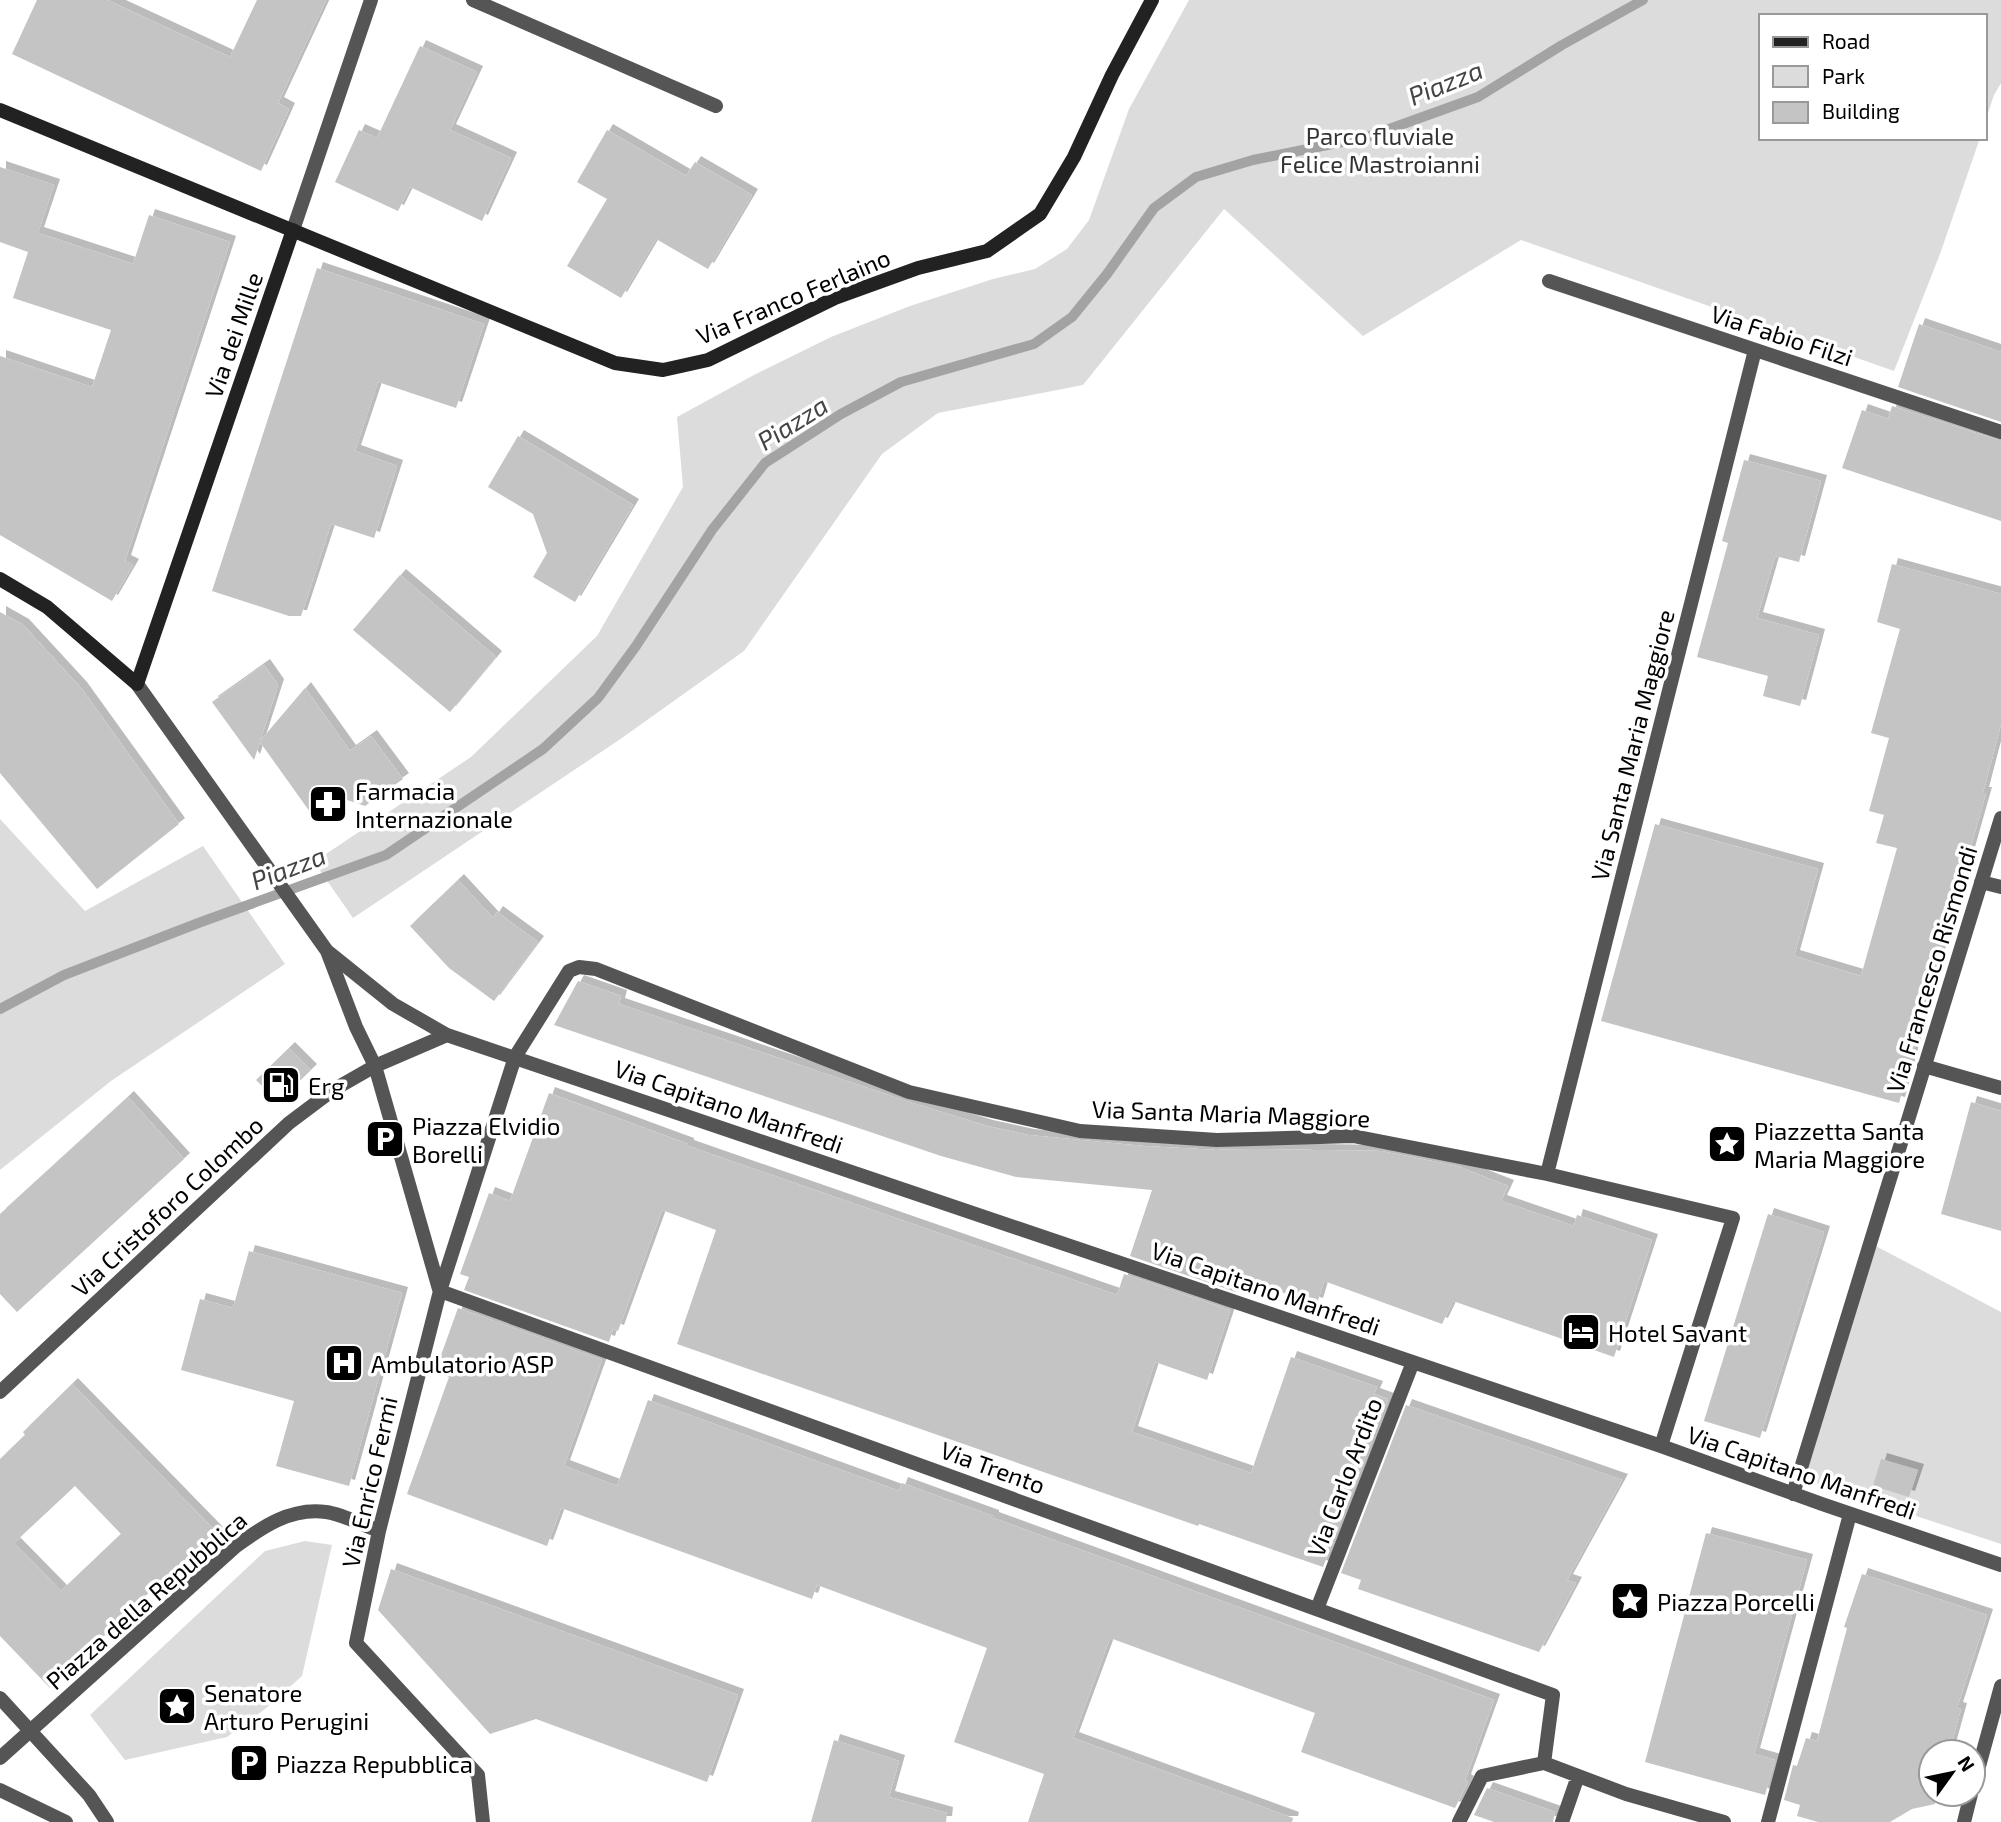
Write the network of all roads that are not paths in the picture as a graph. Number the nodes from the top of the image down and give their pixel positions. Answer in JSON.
{"nodes":[{"id":1,"x":371,"y":0,"type":"edge"},
{"id":2,"x":473,"y":0,"type":"edge"},
{"id":3,"x":1152,"y":0,"type":"edge"},
{"id":4,"x":716,"y":106,"type":"dead end"},
{"id":5,"x":0,"y":110,"type":"edge"},
{"id":6,"x":293,"y":230,"type":"junction"},
{"id":7,"x":1549,"y":281,"type":"dead end"},
{"id":8,"x":1755,"y":350,"type":"junction"},
{"id":9,"x":2001,"y":432,"type":"edge"},
{"id":10,"x":0,"y":579,"type":"edge"},
{"id":11,"x":137,"y":684,"type":"junction"},
{"id":12,"x":2001,"y":818,"type":"edge"},
{"id":13,"x":1981,"y":882,"type":"junction"},
{"id":14,"x":2001,"y":887,"type":"edge"},
{"id":15,"x":327,"y":951,"type":"junction"},
{"id":16,"x":447,"y":1035,"type":"junction"},
{"id":17,"x":515,"y":1057,"type":"junction"},
{"id":18,"x":375,"y":1066,"type":"junction"},
{"id":19,"x":1924,"y":1066,"type":"junction"},
{"id":20,"x":2001,"y":1088,"type":"edge"},
{"id":21,"x":1547,"y":1174,"type":"junction"},
{"id":22,"x":440,"y":1291,"type":"junction"},
{"id":23,"x":1413,"y":1362,"type":"junction"},
{"id":24,"x":0,"y":1392,"type":"edge"},
{"id":25,"x":1661,"y":1446,"type":"junction"},
{"id":26,"x":1793,"y":1494,"type":"junction"},
{"id":27,"x":1850,"y":1514,"type":"junction"},
{"id":28,"x":379,"y":1531,"type":"junction"},
{"id":29,"x":2001,"y":1565,"type":"edge"},
{"id":30,"x":1317,"y":1609,"type":"junction"},
{"id":31,"x":2001,"y":1686,"type":"edge"},
{"id":32,"x":0,"y":1698,"type":"edge"},
{"id":33,"x":30,"y":1731,"type":"junction"},
{"id":34,"x":1987,"y":1738,"type":"edge"},
{"id":35,"x":0,"y":1758,"type":"edge"},
{"id":36,"x":1544,"y":1763,"type":"junction"},
{"id":37,"x":1578,"y":1776,"type":"junction"},
{"id":38,"x":0,"y":1790,"type":"edge"},
{"id":39,"x":66,"y":1822,"type":"edge"},
{"id":40,"x":107,"y":1822,"type":"edge"},
{"id":41,"x":483,"y":1822,"type":"edge"},
{"id":42,"x":1459,"y":1822,"type":"edge"},
{"id":43,"x":1562,"y":1822,"type":"edge"},
{"id":44,"x":1724,"y":1822,"type":"edge"},
{"id":45,"x":1768,"y":1822,"type":"edge"}],
"edges":[{"from":1,"to":6,"type":"street","name":"Via dei Mille"},
{"from":2,"to":4,"type":"street"},
{"from":3,"to":6,"type":"main road","name":"Via Franco Ferlaino"},
{"from":5,"to":6,"type":"main road","name":"Via Franco Ferlaino"},
{"from":6,"to":11,"type":"main road","name":"Via dei Mille"},
{"from":7,"to":8,"type":"street","name":"Via Fabio Filzi"},
{"from":8,"to":9,"type":"street","name":"Via Fabio Filzi"},
{"from":8,"to":21,"type":"street","name":"Via Santa Maria Maggiore"},
{"from":10,"to":11,"type":"main road"},
{"from":11,"to":15,"type":"street"},
{"from":12,"to":13,"type":"street","name":"Via Francesco Rismondi"},
{"from":13,"to":14,"type":"street"},
{"from":13,"to":19,"type":"street","name":"Via Francesco Rismondi"},
{"from":15,"to":16,"type":"street"},
{"from":15,"to":18,"type":"street"},
{"from":16,"to":17,"type":"street"},
{"from":16,"to":18,"type":"street"},
{"from":17,"to":21,"type":"street","name":"Via Santa Maria Maggiore"},
{"from":17,"to":22,"type":"street"},
{"from":17,"to":23,"type":"street","name":"Via Capitano Manfredi"},
{"from":18,"to":22,"type":"street"},
{"from":18,"to":24,"type":"street","name":"Via Cristoforo Colombo"},
{"from":19,"to":20,"type":"street"},
{"from":19,"to":26,"type":"street","name":"Via Francesco Rismondi"},
{"from":21,"to":25,"type":"street"},
{"from":22,"to":28,"type":"street","name":"Via Enrico Fermi"},
{"from":22,"to":30,"type":"street","name":"Via Trento"},
{"from":23,"to":25,"type":"street","name":"Via Capitano Manfredi"},
{"from":23,"to":30,"type":"street","name":"Via Carlo Ardito"},
{"from":25,"to":26,"type":"street","name":"Via Capitano Manfredi"},
{"from":26,"to":27,"type":"street","name":"Via Capitano Manfredi"},
{"from":27,"to":29,"type":"street","name":"Via Capitano Manfredi"},
{"from":27,"to":45,"type":"street"},
{"from":28,"to":33,"type":"street","name":"Piazza della Repubblica"},
{"from":28,"to":41,"type":"street","name":"Via Enrico Fermi"},
{"from":30,"to":36,"type":"street","name":"Via Trento"},
{"from":31,"to":34,"type":"street"},
{"from":32,"to":33,"type":"street"},
{"from":33,"to":35,"type":"street","name":"Piazza della Repubblica"},
{"from":33,"to":40,"type":"street"},
{"from":36,"to":37,"type":"street"},
{"from":36,"to":42,"type":"street"},
{"from":37,"to":43,"type":"street"},
{"from":37,"to":44,"type":"street"},
{"from":38,"to":39,"type":"street"}]}
